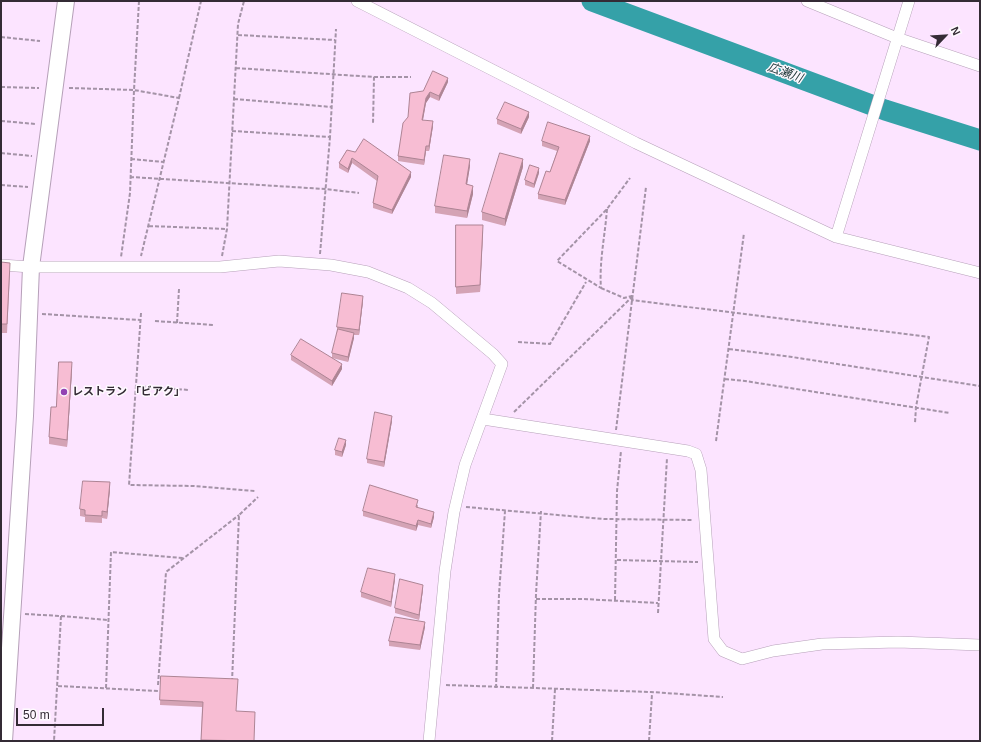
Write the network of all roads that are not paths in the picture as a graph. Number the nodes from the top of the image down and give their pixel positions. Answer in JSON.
{"nodes":[{"id":1,"x":66,"y":1,"type":"edge"},
{"id":2,"x":357,"y":1,"type":"edge"},
{"id":3,"x":807,"y":1,"type":"edge"},
{"id":4,"x":909,"y":1,"type":"edge"},
{"id":5,"x":897,"y":38,"type":"junction"},
{"id":6,"x":980,"y":66,"type":"edge"},
{"id":7,"x":836,"y":237,"type":"junction"},
{"id":8,"x":1,"y":265,"type":"edge"},
{"id":9,"x":31,"y":267,"type":"junction"},
{"id":10,"x":980,"y":273,"type":"edge"},
{"id":11,"x":483,"y":419,"type":"junction"},
{"id":12,"x":980,"y":644,"type":"edge"},
{"id":13,"x":3,"y":734,"type":"edge"},
{"id":14,"x":429,"y":741,"type":"edge"}],
"edges":[{"from":1,"to":9,"type":"street"},
{"from":2,"to":7,"type":"street"},
{"from":3,"to":5,"type":"street"},
{"from":4,"to":5,"type":"street"},
{"from":5,"to":6,"type":"street"},
{"from":5,"to":7,"type":"street"},
{"from":7,"to":10,"type":"street"},
{"from":8,"to":9,"type":"street"},
{"from":9,"to":11,"type":"street"},
{"from":9,"to":13,"type":"street"},
{"from":11,"to":12,"type":"street"},
{"from":11,"to":14,"type":"street"}]}
